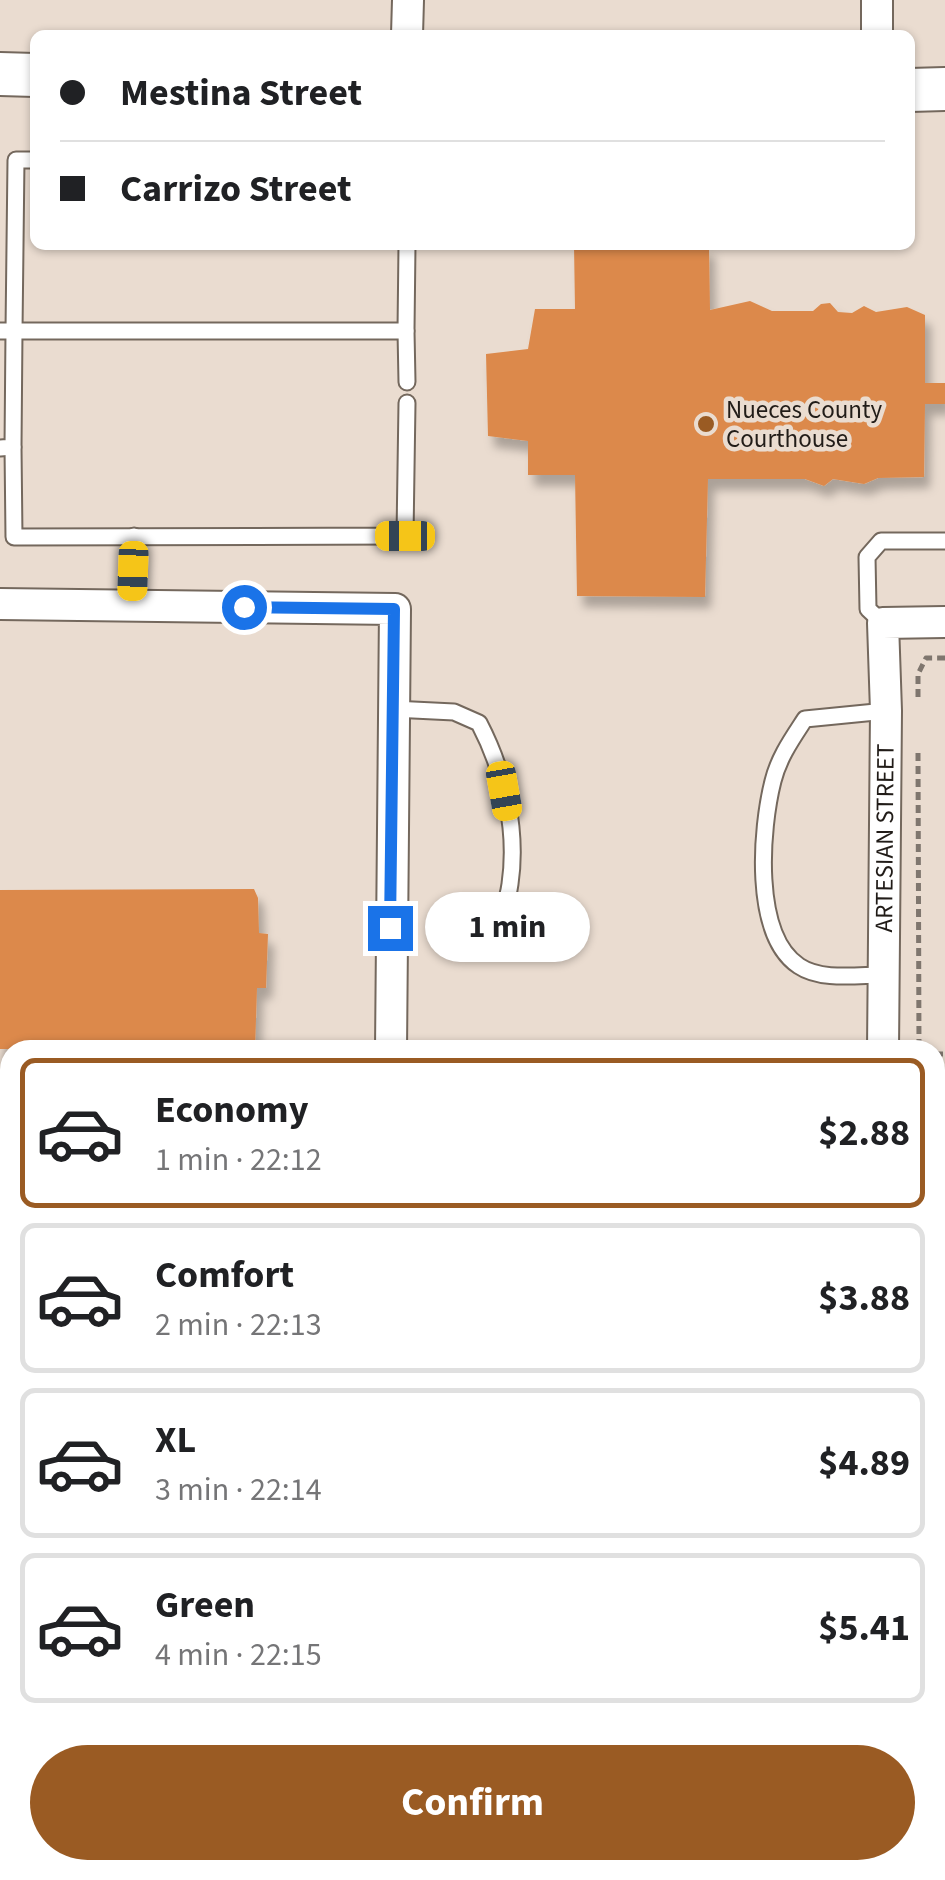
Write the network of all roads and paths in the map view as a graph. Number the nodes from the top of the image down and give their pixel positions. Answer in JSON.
{"nodes":[{"id":1,"x":408,"y":0,"type":"edge"},
{"id":2,"x":877,"y":0,"type":"edge"},
{"id":3,"x":408,"y":30,"type":"edge"},
{"id":4,"x":878,"y":30,"type":"edge"},
{"id":5,"x":0,"y":74,"type":"edge"},
{"id":6,"x":30,"y":75,"type":"edge"},
{"id":7,"x":945,"y":88,"type":"edge"},
{"id":8,"x":915,"y":90,"type":"edge"},
{"id":9,"x":30,"y":160,"type":"edge"},
{"id":10,"x":408,"y":250,"type":"edge"},
{"id":11,"x":7,"y":331,"type":"edge"},
{"id":12,"x":406,"y":331,"type":"junction"},
{"id":13,"x":408,"y":382,"type":"dead end"},
{"id":14,"x":406,"y":403,"type":"dead end"},
{"id":15,"x":7,"y":447,"type":"edge"},
{"id":16,"x":134,"y":536,"type":"junction"},
{"id":17,"x":945,"y":541,"type":"edge"},
{"id":18,"x":0,"y":604,"type":"edge"},
{"id":19,"x":132,"y":606,"type":"junction"},
{"id":20,"x":883,"y":622,"type":"junction"},
{"id":21,"x":945,"y":622,"type":"edge"},
{"id":22,"x":945,"y":658,"type":"edge"},
{"id":23,"x":393,"y":708,"type":"junction"},
{"id":24,"x":886,"y":711,"type":"junction"},
{"id":25,"x":918,"y":714,"type":"dead end"},
{"id":26,"x":918,"y":753,"type":"dead end"},
{"id":27,"x":494,"y":938,"type":"dead end"},
{"id":28,"x":883,"y":975,"type":"junction"},
{"id":29,"x":392,"y":1040,"type":"edge"},
{"id":30,"x":882,"y":1040,"type":"edge"},
{"id":31,"x":919,"y":1040,"type":"edge"}],
"edges":[{"from":1,"to":3,"type":"street"},
{"from":2,"to":4,"type":"street"},
{"from":5,"to":6,"type":"street"},
{"from":7,"to":8,"type":"street"},
{"from":9,"to":11,"type":"lane"},
{"from":10,"to":12,"type":"lane"},
{"from":11,"to":12,"type":"lane"},
{"from":11,"to":15,"type":"lane"},
{"from":12,"to":13,"type":"lane"},
{"from":14,"to":16,"type":"lane"},
{"from":15,"to":16,"type":"lane"},
{"from":16,"to":19,"type":"lane"},
{"from":17,"to":20,"type":"lane"},
{"from":18,"to":19,"type":"street"},
{"from":19,"to":23,"type":"street"},
{"from":20,"to":21,"type":"street"},
{"from":20,"to":24,"type":"street","name":"ARTESIAN STREET"},
{"from":22,"to":25,"type":"path"},
{"from":23,"to":27,"type":"lane"},
{"from":23,"to":29,"type":"street"},
{"from":24,"to":28,"type":"street","name":"ARTESIAN STREET"},
{"from":24,"to":28,"type":"lane"},
{"from":26,"to":31,"type":"path"},
{"from":28,"to":30,"type":"street","name":"ARTESIAN STREET"}]}
